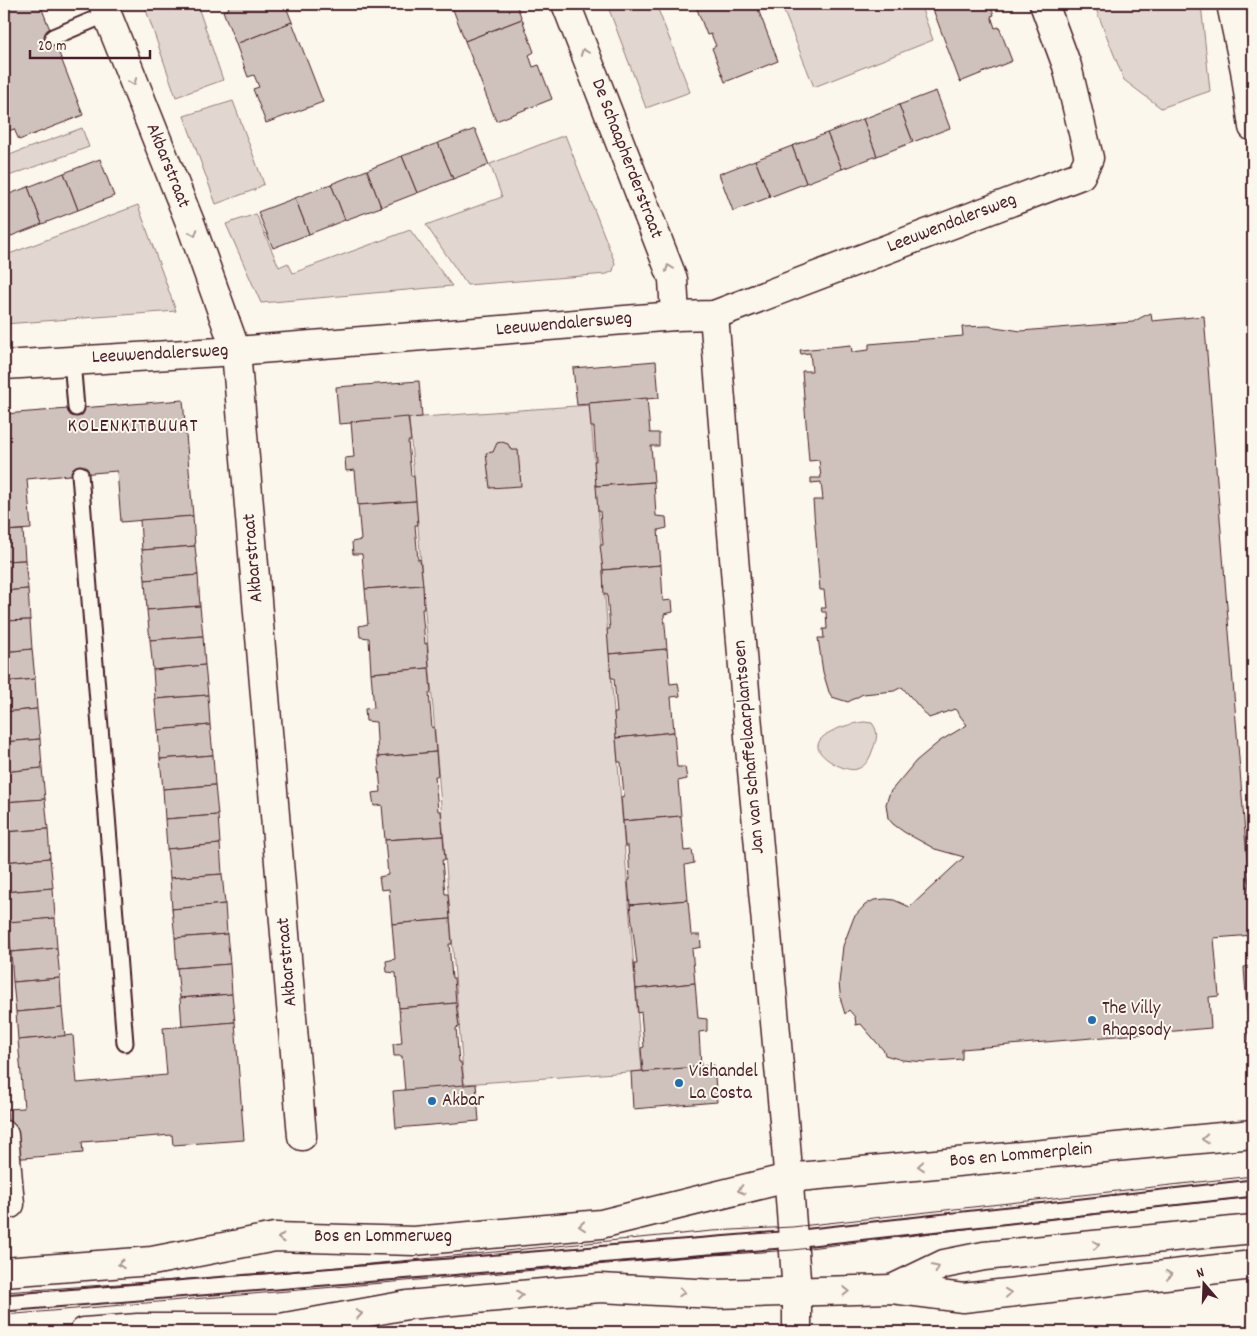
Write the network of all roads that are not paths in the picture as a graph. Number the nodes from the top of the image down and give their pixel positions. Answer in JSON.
{"nodes":[{"id":1,"x":566,"y":4,"type":"edge"},
{"id":2,"x":1044,"y":4,"type":"edge"},
{"id":3,"x":1231,"y":4,"type":"edge"},
{"id":4,"x":105,"y":9,"type":"edge"},
{"id":5,"x":53,"y":37,"type":"dead end"},
{"id":6,"x":1253,"y":127,"type":"edge"},
{"id":7,"x":714,"y":315,"type":"junction"},
{"id":8,"x":675,"y":316,"type":"junction"},
{"id":9,"x":236,"y":351,"type":"junction"},
{"id":10,"x":72,"y":360,"type":"junction"},
{"id":11,"x":4,"y":366,"type":"edge"},
{"id":12,"x":76,"y":408,"type":"dead end"},
{"id":13,"x":80,"y":474,"type":"dead end"},
{"id":14,"x":125,"y":1043,"type":"dead end"},
{"id":15,"x":1253,"y":1134,"type":"edge"},
{"id":16,"x":4,"y":1135,"type":"edge"},
{"id":17,"x":302,"y":1136,"type":"dead end"},
{"id":18,"x":788,"y":1178,"type":"junction"},
{"id":19,"x":1253,"y":1188,"type":"edge"},
{"id":20,"x":10,"y":1204,"type":"dead end"},
{"id":21,"x":1253,"y":1229,"type":"edge"},
{"id":22,"x":792,"y":1239,"type":"junction"},
{"id":23,"x":1253,"y":1265,"type":"edge"},
{"id":24,"x":4,"y":1272,"type":"edge"},
{"id":25,"x":892,"y":1290,"type":"junction"},
{"id":26,"x":797,"y":1292,"type":"junction"},
{"id":27,"x":4,"y":1303,"type":"edge"},
{"id":28,"x":84,"y":1332,"type":"edge"},
{"id":29,"x":797,"y":1332,"type":"edge"}],
"edges":[{"from":8,"to":1,"type":"main road","name":"De Schaapherderstraat","one_way":true},
{"from":2,"to":7,"type":"main road","name":"Leeuwendalersweg"},
{"from":3,"to":6,"type":"main road"},
{"from":4,"to":5,"type":"lane"},
{"from":4,"to":9,"type":"main road","name":"Akbarstraat","one_way":true},
{"from":7,"to":8,"type":"main road","name":"Leeuwendalersweg"},
{"from":7,"to":18,"type":"main road","name":"Jan van Schaffelaarplantsoen"},
{"from":8,"to":9,"type":"main road","name":"Leeuwendalersweg"},
{"from":9,"to":10,"type":"main road","name":"Leeuwendalersweg"},
{"from":9,"to":17,"type":"main road","name":"Akbarstraat"},
{"from":10,"to":11,"type":"main road","name":"Leeuwendalersweg"},
{"from":10,"to":12,"type":"lane"},
{"from":13,"to":14,"type":"lane"},
{"from":15,"to":18,"type":"main road","name":"Bos en Lommerplein","one_way":true},
{"from":16,"to":20,"type":"main road"},
{"from":18,"to":22,"type":"main road","name":"Jan van Schaffelaarplantsoen"},
{"from":18,"to":24,"type":"main road","name":"Bos en Lommerweg","one_way":true},
{"from":19,"to":22,"type":"lane"},
{"from":25,"to":21,"type":"main road","one_way":true},
{"from":22,"to":26,"type":"main road","name":"Jan van Schaffelaarplantsoen"},
{"from":22,"to":27,"type":"lane","name":"Bos en Lommerweg"},
{"from":25,"to":23,"type":"main road","one_way":true},
{"from":26,"to":25,"type":"main road","one_way":true},
{"from":28,"to":26,"type":"main road","one_way":true},
{"from":26,"to":29,"type":"main road","name":"Jan van Schaffelaarplantsoen"}]}
